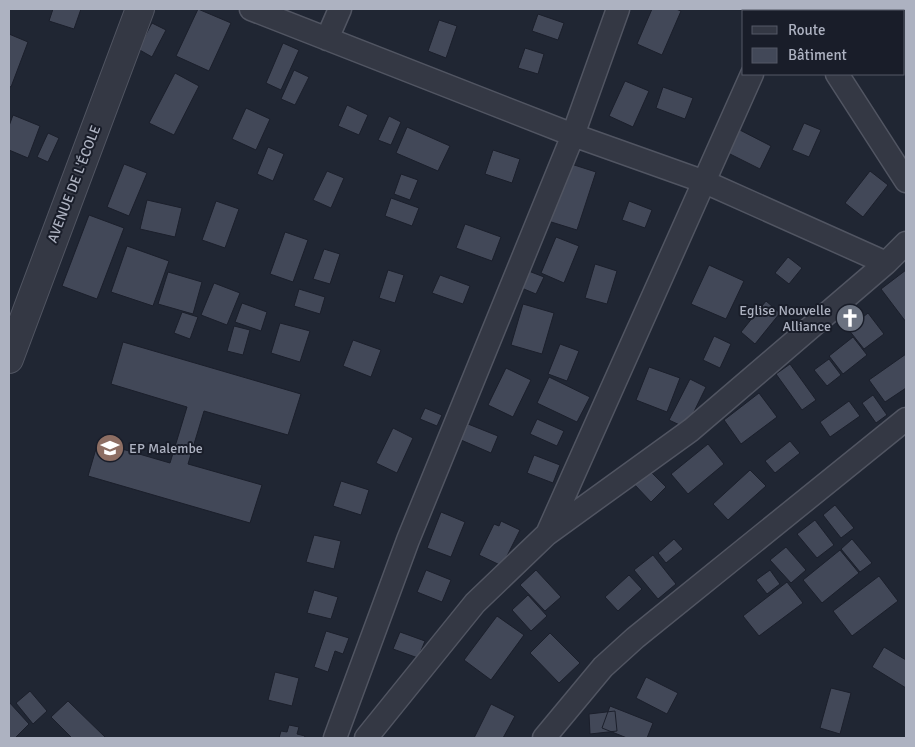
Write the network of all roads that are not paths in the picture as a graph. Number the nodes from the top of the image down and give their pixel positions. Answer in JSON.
{"nodes":[{"id":1,"x":140,"y":9,"type":"edge"},
{"id":2,"x":251,"y":9,"type":"edge"},
{"id":3,"x":340,"y":9,"type":"edge"},
{"id":4,"x":618,"y":9,"type":"edge"},
{"id":5,"x":327,"y":39,"type":"junction"},
{"id":6,"x":752,"y":75,"type":"edge"},
{"id":7,"x":837,"y":75,"type":"edge"},
{"id":8,"x":572,"y":135,"type":"junction"},
{"id":9,"x":906,"y":181,"type":"edge"},
{"id":10,"x":705,"y":182,"type":"junction"},
{"id":11,"x":906,"y":243,"type":"edge"},
{"id":12,"x":886,"y":263,"type":"junction"},
{"id":13,"x":9,"y":358,"type":"edge"},
{"id":14,"x":906,"y":419,"type":"edge"},
{"id":15,"x":547,"y":534,"type":"junction"},
{"id":16,"x":335,"y":738,"type":"edge"},
{"id":17,"x":366,"y":738,"type":"edge"},
{"id":18,"x":544,"y":738,"type":"edge"}],
"edges":[{"from":1,"to":13,"type":"street","name":"AVENUE DE L'ÉCOLE"},
{"from":2,"to":5,"type":"street"},
{"from":3,"to":5,"type":"street"},
{"from":4,"to":8,"type":"street"},
{"from":5,"to":8,"type":"street"},
{"from":6,"to":10,"type":"street"},
{"from":7,"to":9,"type":"street"},
{"from":8,"to":10,"type":"street"},
{"from":8,"to":16,"type":"street"},
{"from":10,"to":12,"type":"street"},
{"from":10,"to":15,"type":"street"},
{"from":11,"to":12,"type":"street"},
{"from":12,"to":15,"type":"street"},
{"from":14,"to":18,"type":"street"},
{"from":15,"to":17,"type":"street"}]}
